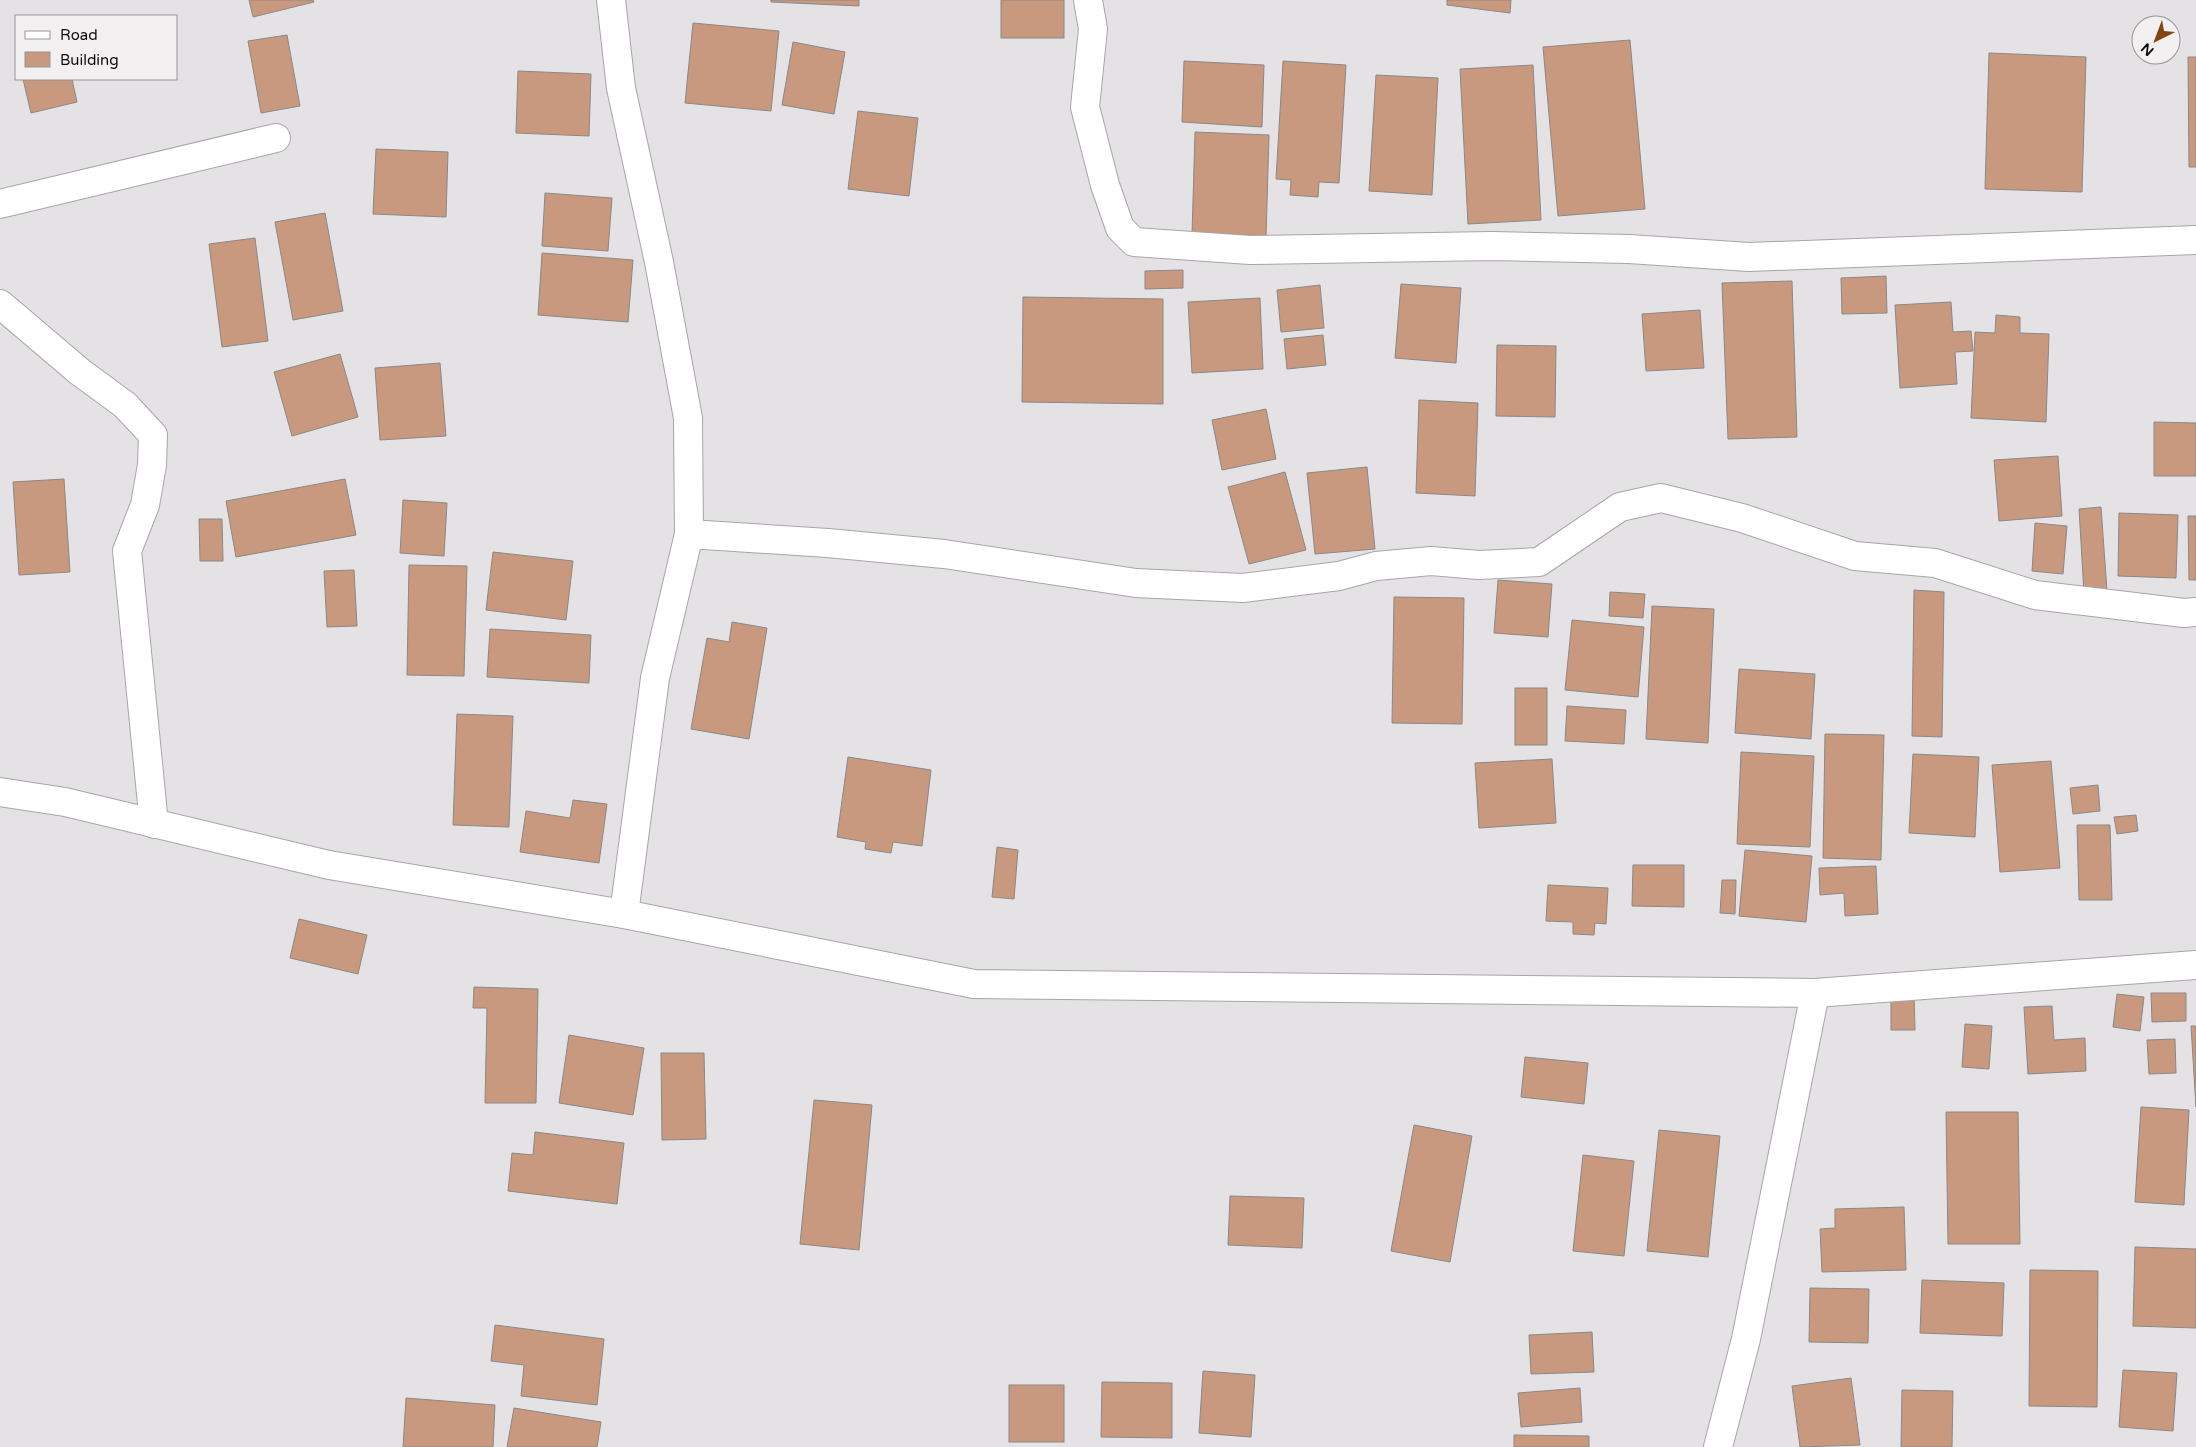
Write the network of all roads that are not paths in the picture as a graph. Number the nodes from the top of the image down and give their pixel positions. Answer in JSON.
{"nodes":[{"id":1,"x":611,"y":0,"type":"edge"},
{"id":2,"x":1088,"y":0,"type":"edge"},
{"id":3,"x":276,"y":138,"type":"dead end"},
{"id":4,"x":0,"y":204,"type":"edge"},
{"id":5,"x":2196,"y":240,"type":"edge"},
{"id":6,"x":0,"y":304,"type":"edge"},
{"id":7,"x":689,"y":534,"type":"junction"},
{"id":8,"x":2196,"y":612,"type":"edge"},
{"id":9,"x":0,"y":792,"type":"edge"},
{"id":10,"x":154,"y":824,"type":"junction"},
{"id":11,"x":624,"y":914,"type":"junction"},
{"id":12,"x":2196,"y":965,"type":"edge"},
{"id":13,"x":1815,"y":993,"type":"junction"},
{"id":14,"x":1718,"y":1447,"type":"edge"}],
"edges":[{"from":1,"to":7,"type":"street"},
{"from":2,"to":5,"type":"street"},
{"from":3,"to":4,"type":"street"},
{"from":6,"to":10,"type":"street"},
{"from":7,"to":8,"type":"street"},
{"from":7,"to":11,"type":"street"},
{"from":9,"to":10,"type":"street"},
{"from":10,"to":11,"type":"street"},
{"from":11,"to":13,"type":"street"},
{"from":12,"to":13,"type":"street"},
{"from":13,"to":14,"type":"street"}]}
